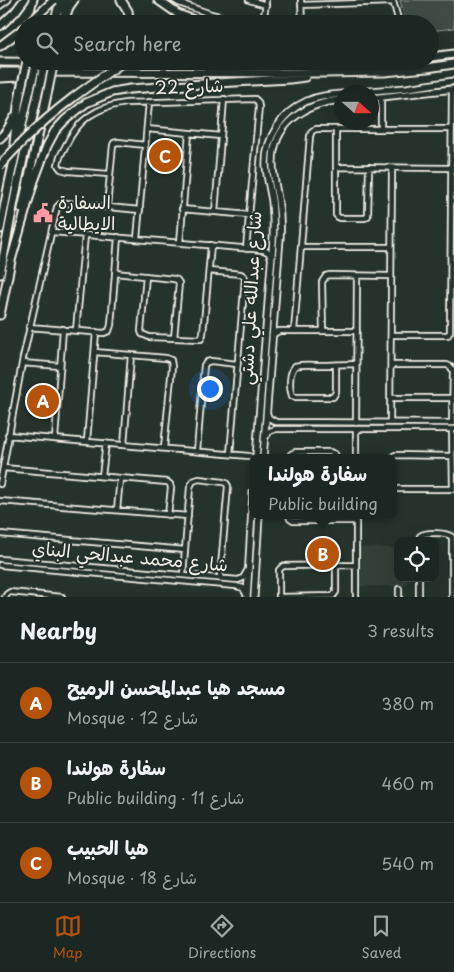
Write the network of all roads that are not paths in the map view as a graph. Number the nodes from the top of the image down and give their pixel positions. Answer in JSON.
{"nodes":[{"id":1,"x":8,"y":0,"type":"edge"},
{"id":2,"x":24,"y":0,"type":"edge"},
{"id":3,"x":42,"y":0,"type":"edge"},
{"id":4,"x":52,"y":0,"type":"edge"},
{"id":5,"x":60,"y":0,"type":"edge"},
{"id":6,"x":66,"y":0,"type":"edge"},
{"id":7,"x":74,"y":0,"type":"edge"},
{"id":8,"x":121,"y":0,"type":"edge"},
{"id":9,"x":158,"y":0,"type":"edge"},
{"id":10,"x":174,"y":0,"type":"edge"},
{"id":11,"x":249,"y":0,"type":"edge"},
{"id":12,"x":393,"y":1,"type":"edge"},
{"id":13,"x":266,"y":2,"type":"edge"},
{"id":14,"x":301,"y":2,"type":"edge"},
{"id":15,"x":0,"y":6,"type":"edge"},
{"id":16,"x":37,"y":15,"type":"edge"},
{"id":17,"x":38,"y":15,"type":"edge"},
{"id":18,"x":48,"y":15,"type":"edge"},
{"id":19,"x":56,"y":15,"type":"edge"},
{"id":20,"x":64,"y":15,"type":"edge"},
{"id":21,"x":66,"y":15,"type":"edge"},
{"id":22,"x":129,"y":15,"type":"edge"},
{"id":23,"x":180,"y":15,"type":"edge"},
{"id":24,"x":216,"y":15,"type":"edge"},
{"id":25,"x":264,"y":15,"type":"edge"},
{"id":26,"x":302,"y":15,"type":"edge"},
{"id":27,"x":397,"y":15,"type":"edge"},
{"id":28,"x":0,"y":26,"type":"edge"},
{"id":29,"x":15,"y":35,"type":"edge"},
{"id":30,"x":0,"y":46,"type":"edge"},
{"id":31,"x":454,"y":54,"type":"edge"},
{"id":32,"x":439,"y":56,"type":"edge"},
{"id":33,"x":15,"y":61,"type":"edge"},
{"id":34,"x":2,"y":62,"type":"edge"},
{"id":35,"x":15,"y":62,"type":"edge"},
{"id":36,"x":454,"y":64,"type":"edge"},
{"id":37,"x":439,"y":66,"type":"edge"},
{"id":38,"x":26,"y":70,"type":"edge"},
{"id":39,"x":34,"y":70,"type":"edge"},
{"id":40,"x":43,"y":70,"type":"edge"},
{"id":41,"x":52,"y":70,"type":"edge"},
{"id":42,"x":112,"y":70,"type":"edge"},
{"id":43,"x":406,"y":70,"type":"edge"},
{"id":44,"x":0,"y":72,"type":"edge"},
{"id":45,"x":64,"y":72,"type":"junction"},
{"id":46,"x":324,"y":73,"type":"junction"},
{"id":47,"x":0,"y":78,"type":"edge"},
{"id":48,"x":454,"y":81,"type":"edge"},
{"id":49,"x":447,"y":82,"type":"junction"},
{"id":50,"x":453,"y":89,"type":"edge"},
{"id":51,"x":379,"y":94,"type":"edge"},
{"id":52,"x":382,"y":94,"type":"junction"},
{"id":53,"x":415,"y":94,"type":"junction"},
{"id":54,"x":334,"y":95,"type":"edge"},
{"id":55,"x":379,"y":95,"type":"edge"},
{"id":56,"x":224,"y":99,"type":"junction"},
{"id":57,"x":334,"y":101,"type":"edge"},
{"id":58,"x":149,"y":102,"type":"junction"},
{"id":59,"x":18,"y":106,"type":"junction"},
{"id":60,"x":147,"y":129,"type":"junction"},
{"id":61,"x":334,"y":129,"type":"edge"},
{"id":62,"x":381,"y":129,"type":"joint"},
{"id":63,"x":451,"y":129,"type":"junction"},
{"id":64,"x":336,"y":130,"type":"edge"},
{"id":65,"x":189,"y":133,"type":"junction"},
{"id":66,"x":221,"y":136,"type":"junction"},
{"id":67,"x":0,"y":138,"type":"edge"},
{"id":68,"x":146,"y":145,"type":"junction"},
{"id":69,"x":0,"y":166,"type":"edge"},
{"id":70,"x":336,"y":167,"type":"junction"},
{"id":71,"x":369,"y":167,"type":"junction"},
{"id":72,"x":392,"y":168,"type":"junction"},
{"id":73,"x":451,"y":168,"type":"junction"},
{"id":74,"x":109,"y":174,"type":"junction"},
{"id":75,"x":9,"y":183,"type":"junction"},
{"id":76,"x":106,"y":206,"type":"junction"},
{"id":77,"x":272,"y":207,"type":"junction"},
{"id":78,"x":182,"y":209,"type":"junction"},
{"id":79,"x":140,"y":210,"type":"junction"},
{"id":80,"x":214,"y":212,"type":"junction"},
{"id":81,"x":248,"y":215,"type":"junction"},
{"id":82,"x":0,"y":229,"type":"edge"},
{"id":83,"x":52,"y":232,"type":"junction"},
{"id":84,"x":281,"y":232,"type":"junction"},
{"id":85,"x":85,"y":235,"type":"junction"},
{"id":86,"x":118,"y":238,"type":"junction"},
{"id":87,"x":137,"y":239,"type":"junction"},
{"id":88,"x":273,"y":240,"type":"junction"},
{"id":89,"x":180,"y":243,"type":"junction"},
{"id":90,"x":211,"y":246,"type":"junction"},
{"id":91,"x":302,"y":247,"type":"junction"},
{"id":92,"x":391,"y":247,"type":"junction"},
{"id":93,"x":246,"y":248,"type":"junction"},
{"id":94,"x":264,"y":250,"type":"junction"},
{"id":95,"x":272,"y":261,"type":"junction"},
{"id":96,"x":10,"y":264,"type":"junction"},
{"id":97,"x":452,"y":270,"type":"edge"},
{"id":98,"x":209,"y":271,"type":"junction"},
{"id":99,"x":115,"y":273,"type":"junction"},
{"id":100,"x":0,"y":274,"type":"edge"},
{"id":101,"x":146,"y":276,"type":"junction"},
{"id":102,"x":357,"y":276,"type":"junction"},
{"id":103,"x":391,"y":276,"type":"junction"},
{"id":104,"x":0,"y":315,"type":"edge"},
{"id":105,"x":273,"y":326,"type":"junction"},
{"id":106,"x":29,"y":327,"type":"junction"},
{"id":107,"x":63,"y":330,"type":"junction"},
{"id":108,"x":76,"y":330,"type":"junction"},
{"id":109,"x":278,"y":331,"type":"junction"},
{"id":110,"x":294,"y":331,"type":"junction"},
{"id":111,"x":322,"y":331,"type":"junction"},
{"id":112,"x":357,"y":331,"type":"junction"},
{"id":113,"x":96,"y":332,"type":"junction"},
{"id":114,"x":272,"y":334,"type":"junction"},
{"id":115,"x":391,"y":335,"type":"junction"},
{"id":116,"x":174,"y":338,"type":"junction"},
{"id":117,"x":95,"y":352,"type":"junction"},
{"id":118,"x":131,"y":355,"type":"junction"},
{"id":119,"x":22,"y":363,"type":"junction"},
{"id":120,"x":237,"y":364,"type":"junction"},
{"id":121,"x":336,"y":364,"type":"junction"},
{"id":122,"x":356,"y":364,"type":"junction"},
{"id":123,"x":391,"y":364,"type":"junction"},
{"id":124,"x":60,"y":366,"type":"junction"},
{"id":125,"x":390,"y":398,"type":"junction"},
{"id":126,"x":452,"y":398,"type":"junction"},
{"id":127,"x":267,"y":408,"type":"junction"},
{"id":128,"x":276,"y":422,"type":"junction"},
{"id":129,"x":356,"y":423,"type":"junction"},
{"id":130,"x":390,"y":423,"type":"junction"},
{"id":131,"x":453,"y":423,"type":"edge"},
{"id":132,"x":276,"y":429,"type":"junction"},
{"id":133,"x":356,"y":429,"type":"junction"},
{"id":134,"x":453,"y":429,"type":"edge"},
{"id":135,"x":8,"y":435,"type":"junction"},
{"id":136,"x":54,"y":439,"type":"junction"},
{"id":137,"x":87,"y":442,"type":"junction"},
{"id":138,"x":264,"y":442,"type":"junction"},
{"id":139,"x":106,"y":443,"type":"junction"},
{"id":140,"x":124,"y":445,"type":"junction"},
{"id":141,"x":164,"y":448,"type":"junction"},
{"id":142,"x":197,"y":451,"type":"junction"},
{"id":143,"x":230,"y":454,"type":"junction"},
{"id":144,"x":253,"y":454,"type":"edge"},
{"id":145,"x":263,"y":454,"type":"edge"},
{"id":146,"x":291,"y":454,"type":"edge"},
{"id":147,"x":335,"y":454,"type":"edge"},
{"id":148,"x":356,"y":454,"type":"edge"},
{"id":149,"x":397,"y":455,"type":"edge"},
{"id":150,"x":249,"y":456,"type":"edge"},
{"id":151,"x":452,"y":456,"type":"junction"},
{"id":152,"x":3,"y":468,"type":"junction"},
{"id":153,"x":102,"y":476,"type":"junction"},
{"id":154,"x":120,"y":478,"type":"junction"},
{"id":155,"x":0,"y":484,"type":"edge"},
{"id":156,"x":397,"y":489,"type":"edge"},
{"id":157,"x":0,"y":501,"type":"edge"},
{"id":158,"x":117,"y":510,"type":"junction"},
{"id":159,"x":168,"y":515,"type":"junction"},
{"id":160,"x":188,"y":516,"type":"junction"},
{"id":161,"x":251,"y":519,"type":"edge"},
{"id":162,"x":258,"y":519,"type":"edge"},
{"id":163,"x":290,"y":519,"type":"edge"},
{"id":164,"x":322,"y":519,"type":"edge"},
{"id":165,"x":343,"y":519,"type":"edge"},
{"id":166,"x":356,"y":521,"type":"joint"},
{"id":167,"x":0,"y":534,"type":"edge"},
{"id":168,"x":421,"y":537,"type":"edge"},
{"id":169,"x":186,"y":550,"type":"junction"},
{"id":170,"x":0,"y":559,"type":"edge"},
{"id":171,"x":0,"y":565,"type":"edge"},
{"id":172,"x":249,"y":565,"type":"junction"},
{"id":173,"x":356,"y":565,"type":"junction"},
{"id":174,"x":336,"y":566,"type":"junction"},
{"id":175,"x":89,"y":567,"type":"junction"},
{"id":176,"x":63,"y":570,"type":"junction"},
{"id":177,"x":132,"y":570,"type":"junction"},
{"id":178,"x":94,"y":573,"type":"junction"},
{"id":179,"x":184,"y":575,"type":"junction"},
{"id":180,"x":220,"y":578,"type":"junction"},
{"id":181,"x":235,"y":580,"type":"junction"},
{"id":182,"x":197,"y":582,"type":"junction"},
{"id":183,"x":419,"y":582,"type":"edge"},
{"id":184,"x":399,"y":590,"type":"dead end"},
{"id":185,"x":6,"y":597,"type":"edge"},
{"id":186,"x":62,"y":597,"type":"edge"},
{"id":187,"x":247,"y":597,"type":"edge"},
{"id":188,"x":254,"y":597,"type":"edge"},
{"id":189,"x":279,"y":597,"type":"edge"},
{"id":190,"x":356,"y":597,"type":"edge"},
{"id":191,"x":399,"y":597,"type":"edge"},
{"id":192,"x":419,"y":597,"type":"edge"},
{"id":193,"x":452,"y":597,"type":"edge"}],
"edges":[{"from":1,"to":15,"type":"street"},
{"from":2,"to":28,"type":"highway"},
{"from":3,"to":17,"type":"highway"},
{"from":4,"to":16,"type":"highway","bridge":true},
{"from":4,"to":18,"type":"highway"},
{"from":5,"to":19,"type":"highway"},
{"from":6,"to":20,"type":"highway"},
{"from":7,"to":21,"type":"highway"},
{"from":8,"to":22,"type":"highway"},
{"from":9,"to":23,"type":"highway"},
{"from":10,"to":24,"type":"street"},
{"from":11,"to":13,"type":"street"},
{"from":12,"to":14,"type":"street"},
{"from":12,"to":27,"type":"street"},
{"from":13,"to":25,"type":"street"},
{"from":14,"to":26,"type":"street"},
{"from":29,"to":30,"type":"highway"},
{"from":31,"to":32,"type":"highway"},
{"from":33,"to":34,"type":"highway"},
{"from":34,"to":35,"type":"highway"},
{"from":36,"to":37,"type":"highway"},
{"from":38,"to":59,"type":"highway","bridge":true},
{"from":39,"to":75,"type":"highway","bridge":true},
{"from":40,"to":100,"type":"highway","bridge":true},
{"from":41,"to":96,"type":"highway","bridge":true},
{"from":42,"to":69,"type":"highway","bridge":true},
{"from":43,"to":46,"type":"highway"},
{"from":44,"to":45,"type":"highway"},
{"from":45,"to":46,"type":"highway"},
{"from":45,"to":47,"type":"highway"},
{"from":46,"to":96,"type":"highway"},
{"from":48,"to":49,"type":"main road"},
{"from":49,"to":52,"type":"main road"},
{"from":49,"to":53,"type":"main road"},
{"from":50,"to":53,"type":"main road"},
{"from":50,"to":63,"type":"street"},
{"from":51,"to":52,"type":"main road"},
{"from":52,"to":53,"type":"main road"},
{"from":52,"to":55,"type":"main road"},
{"from":52,"to":62,"type":"street"},
{"from":54,"to":77,"type":"main road","name":"شارع عبدالله علي دشتي"},
{"from":56,"to":58,"type":"street","name":"شارع 22"},
{"from":56,"to":66,"type":"street"},
{"from":56,"to":81,"type":"street","name":"شارع 22"},
{"from":57,"to":84,"type":"main road","name":"شارع عبدالله علي دشتي"},
{"from":58,"to":60,"type":"street"},
{"from":58,"to":74,"type":"street","name":"شارع 22"},
{"from":59,"to":67,"type":"highway"},
{"from":59,"to":75,"type":"highway"},
{"from":60,"to":65,"type":"street"},
{"from":60,"to":68,"type":"street"},
{"from":61,"to":91,"type":"street"},
{"from":62,"to":63,"type":"street"},
{"from":63,"to":73,"type":"street"},
{"from":64,"to":70,"type":"street"},
{"from":65,"to":66,"type":"street"},
{"from":65,"to":78,"type":"street"},
{"from":66,"to":80,"type":"street"},
{"from":68,"to":74,"type":"street"},
{"from":68,"to":79,"type":"street"},
{"from":70,"to":71,"type":"street"},
{"from":70,"to":71,"type":"street"},
{"from":71,"to":72,"type":"street"},
{"from":72,"to":73,"type":"street"},
{"from":72,"to":92,"type":"street"},
{"from":73,"to":97,"type":"street"},
{"from":74,"to":76,"type":"street"},
{"from":75,"to":82,"type":"highway"},
{"from":76,"to":79,"type":"street"},
{"from":76,"to":83,"type":"street"},
{"from":77,"to":84,"type":"main road"},
{"from":77,"to":88,"type":"main road","name":"شارع عبدالله علي دشتي"},
{"from":78,"to":80,"type":"street"},
{"from":78,"to":89,"type":"street"},
{"from":79,"to":87,"type":"street"},
{"from":80,"to":81,"type":"street"},
{"from":81,"to":93,"type":"street","name":"شارع 22"},
{"from":83,"to":85,"type":"street"},
{"from":83,"to":106,"type":"street"},
{"from":84,"to":105,"type":"main road","name":"شارع عبدالله علي دشتي"},
{"from":85,"to":86,"type":"street"},
{"from":85,"to":108,"type":"street"},
{"from":86,"to":87,"type":"street"},
{"from":86,"to":99,"type":"street"},
{"from":87,"to":89,"type":"street"},
{"from":88,"to":94,"type":"street"},
{"from":88,"to":95,"type":"main road","name":"شارع عبدالله علي دشتي"},
{"from":89,"to":90,"type":"street"},
{"from":90,"to":93,"type":"street"},
{"from":90,"to":98,"type":"street"},
{"from":91,"to":92,"type":"street"},
{"from":91,"to":110,"type":"street"},
{"from":92,"to":103,"type":"street"},
{"from":93,"to":94,"type":"street"},
{"from":94,"to":95,"type":"street"},
{"from":95,"to":144,"type":"main road","name":"شارع عبدالله علي دشتي"},
{"from":96,"to":104,"type":"highway"},
{"from":97,"to":115,"type":"street"},
{"from":98,"to":116,"type":"street"},
{"from":98,"to":120,"type":"street"},
{"from":99,"to":101,"type":"street"},
{"from":99,"to":113,"type":"street"},
{"from":101,"to":116,"type":"street"},
{"from":101,"to":116,"type":"street"},
{"from":102,"to":103,"type":"street"},
{"from":102,"to":111,"type":"street"},
{"from":102,"to":112,"type":"street"},
{"from":103,"to":115,"type":"street"},
{"from":105,"to":109,"type":"street"},
{"from":105,"to":114,"type":"main road","name":"شارع عبدالله علي دشتي"},
{"from":106,"to":107,"type":"street"},
{"from":106,"to":119,"type":"street"},
{"from":107,"to":108,"type":"street"},
{"from":107,"to":124,"type":"street"},
{"from":108,"to":113,"type":"street"},
{"from":109,"to":110,"type":"street"},
{"from":109,"to":114,"type":"street"},
{"from":110,"to":111,"type":"street"},
{"from":111,"to":112,"type":"street"},
{"from":112,"to":122,"type":"street"},
{"from":113,"to":117,"type":"street"},
{"from":114,"to":127,"type":"main road","name":"شارع عبدالله علي دشتي"},
{"from":115,"to":123,"type":"street"},
{"from":117,"to":118,"type":"street"},
{"from":117,"to":137,"type":"street"},
{"from":118,"to":140,"type":"street"},
{"from":118,"to":141,"type":"street"},
{"from":119,"to":124,"type":"street"},
{"from":119,"to":135,"type":"street"},
{"from":120,"to":142,"type":"street"},
{"from":120,"to":143,"type":"street"},
{"from":121,"to":121,"type":"street"},
{"from":121,"to":122,"type":"street"},
{"from":122,"to":129,"type":"street"},
{"from":123,"to":125,"type":"street"},
{"from":123,"to":126,"type":"street"},
{"from":124,"to":136,"type":"street"},
{"from":125,"to":126,"type":"street"},
{"from":125,"to":130,"type":"street"},
{"from":126,"to":131,"type":"street"},
{"from":127,"to":128,"type":"street"},
{"from":127,"to":138,"type":"main road","name":"شارع عبدالله علي دشتي"},
{"from":128,"to":129,"type":"street"},
{"from":128,"to":132,"type":"street"},
{"from":129,"to":130,"type":"street"},
{"from":130,"to":131,"type":"street"},
{"from":132,"to":133,"type":"street"},
{"from":132,"to":138,"type":"street"},
{"from":133,"to":134,"type":"street"},
{"from":133,"to":148,"type":"street"},
{"from":134,"to":151,"type":"street"},
{"from":135,"to":136,"type":"street"},
{"from":135,"to":152,"type":"street"},
{"from":136,"to":137,"type":"street"},
{"from":137,"to":139,"type":"street"},
{"from":138,"to":145,"type":"main road","name":"شارع عبدالله علي دشتي"},
{"from":139,"to":140,"type":"street"},
{"from":139,"to":153,"type":"street"},
{"from":140,"to":141,"type":"street"},
{"from":141,"to":142,"type":"street"},
{"from":142,"to":143,"type":"street"},
{"from":143,"to":150,"type":"street"},
{"from":146,"to":147,"type":"street"},
{"from":149,"to":151,"type":"street"},
{"from":151,"to":156,"type":"street"},
{"from":152,"to":153,"type":"street"},
{"from":152,"to":155,"type":"street"},
{"from":153,"to":154,"type":"street"},
{"from":154,"to":158,"type":"street"},
{"from":154,"to":159,"type":"street"},
{"from":157,"to":158,"type":"street"},
{"from":158,"to":159,"type":"street"},
{"from":159,"to":160,"type":"street"},
{"from":160,"to":169,"type":"street"},
{"from":160,"to":180,"type":"street"},
{"from":161,"to":172,"type":"main road"},
{"from":162,"to":188,"type":"main road"},
{"from":163,"to":164,"type":"street"},
{"from":165,"to":166,"type":"street"},
{"from":166,"to":173,"type":"street"},
{"from":167,"to":169,"type":"street"},
{"from":168,"to":193,"type":"street"},
{"from":169,"to":179,"type":"street"},
{"from":170,"to":175,"type":"street","name":"شارع محمد عبدالحي البناي"},
{"from":171,"to":176,"type":"street","name":"شارع محمد عبدالحي البناي"},
{"from":172,"to":181,"type":"street","name":"شارع محمد عبدالحي البناي"},
{"from":172,"to":187,"type":"main road"},
{"from":173,"to":174,"type":"street"},
{"from":173,"to":190,"type":"street"},
{"from":174,"to":189,"type":"street"},
{"from":174,"to":189,"type":"street"},
{"from":175,"to":176,"type":"street"},
{"from":175,"to":177,"type":"street","name":"شارع محمد عبدالحي البناي"},
{"from":176,"to":178,"type":"street","name":"شارع محمد عبدالحي البناي"},
{"from":177,"to":178,"type":"street"},
{"from":177,"to":179,"type":"street","name":"شارع محمد عبدالحي البناي"},
{"from":178,"to":182,"type":"street","name":"شارع محمد عبدالحي البناي"},
{"from":179,"to":180,"type":"street","name":"شارع محمد عبدالحي البناي"},
{"from":180,"to":181,"type":"street","name":"شارع محمد عبدالحي البناي"},
{"from":181,"to":182,"type":"street"},
{"from":182,"to":187,"type":"street","name":"شارع محمد عبدالحي البناي"},
{"from":183,"to":192,"type":"street"},
{"from":184,"to":191,"type":"street"},
{"from":185,"to":186,"type":"street"}]}
